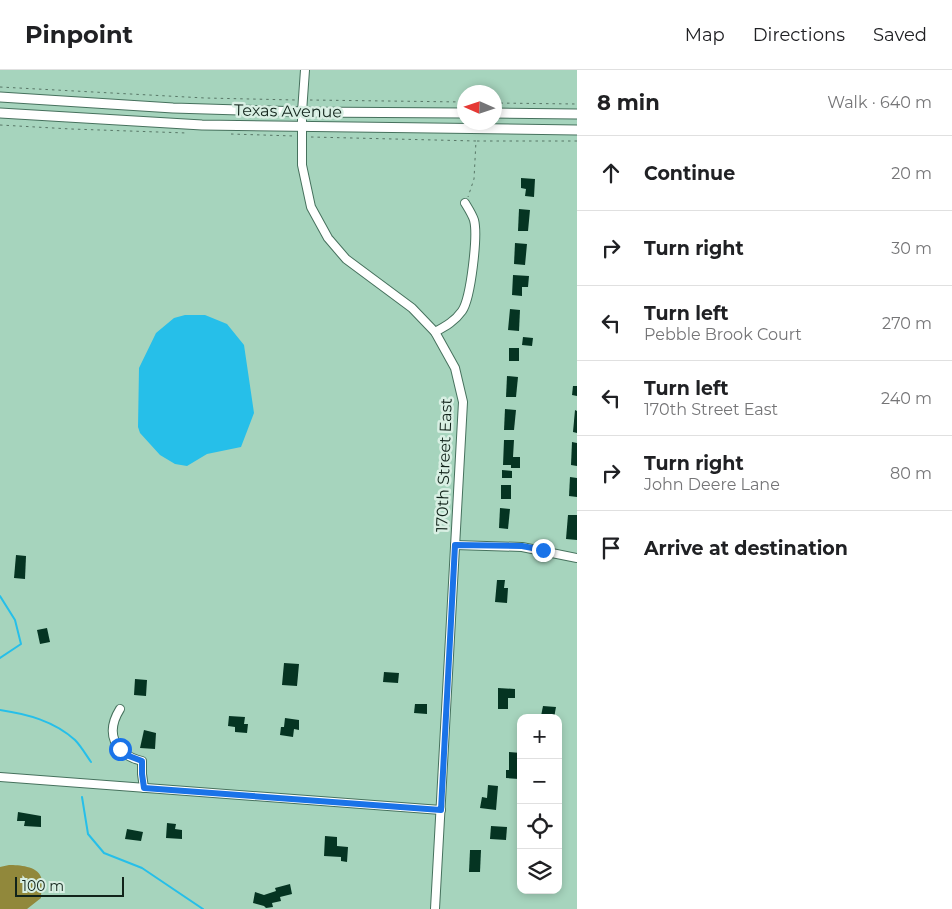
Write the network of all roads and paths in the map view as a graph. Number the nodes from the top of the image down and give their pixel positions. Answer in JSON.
{"nodes":[{"id":1,"x":305,"y":70,"type":"edge"},
{"id":2,"x":0,"y":87,"type":"edge"},
{"id":3,"x":0,"y":97,"type":"edge"},
{"id":4,"x":302,"y":100,"type":"junction"},
{"id":5,"x":457,"y":102,"type":"edge"},
{"id":6,"x":502,"y":103,"type":"edge"},
{"id":7,"x":577,"y":104,"type":"edge"},
{"id":8,"x":302,"y":112,"type":"junction"},
{"id":9,"x":457,"y":113,"type":"edge"},
{"id":10,"x":502,"y":113,"type":"edge"},
{"id":11,"x":0,"y":114,"type":"edge"},
{"id":12,"x":577,"y":114,"type":"edge"},
{"id":13,"x":0,"y":125,"type":"edge"},
{"id":14,"x":577,"y":130,"type":"edge"},
{"id":15,"x":302,"y":131,"type":"junction"},
{"id":16,"x":186,"y":133,"type":"dead end"},
{"id":17,"x":225,"y":134,"type":"dead end"},
{"id":18,"x":476,"y":141,"type":"junction"},
{"id":19,"x":577,"y":141,"type":"edge"},
{"id":20,"x":465,"y":203,"type":"joint"},
{"id":21,"x":435,"y":332,"type":"junction"},
{"id":22,"x":455,"y":545,"type":"junction"},
{"id":23,"x":577,"y":558,"type":"edge"},
{"id":24,"x":120,"y":709,"type":"dead end"},
{"id":25,"x":0,"y":777,"type":"edge"},
{"id":26,"x":144,"y":788,"type":"junction"},
{"id":27,"x":441,"y":810,"type":"junction"},
{"id":28,"x":435,"y":909,"type":"edge"}],
"edges":[{"from":1,"to":4,"type":"street","name":"170th Street East"},
{"from":2,"to":4,"type":"path"},
{"from":3,"to":8,"type":"main road","name":"Texas Avenue"},
{"from":4,"to":5,"type":"path"},
{"from":4,"to":8,"type":"street","name":"170th Street East"},
{"from":6,"to":7,"type":"path"},
{"from":8,"to":9,"type":"main road","name":"Texas Avenue"},
{"from":8,"to":15,"type":"street","name":"170th Street East"},
{"from":10,"to":12,"type":"main road"},
{"from":11,"to":15,"type":"main road","name":"Texas Avenue"},
{"from":13,"to":16,"type":"path"},
{"from":14,"to":15,"type":"main road","name":"Texas Avenue"},
{"from":15,"to":17,"type":"path"},
{"from":15,"to":18,"type":"path"},
{"from":15,"to":21,"type":"street","name":"170th Street East"},
{"from":18,"to":19,"type":"path"},
{"from":18,"to":20,"type":"path"},
{"from":20,"to":21,"type":"street"},
{"from":21,"to":22,"type":"street","name":"170th Street East"},
{"from":22,"to":23,"type":"street"},
{"from":22,"to":27,"type":"street","name":"170th Street East"},
{"from":24,"to":26,"type":"street"},
{"from":25,"to":26,"type":"street"},
{"from":26,"to":27,"type":"street"},
{"from":27,"to":28,"type":"street","name":"170th Street East"}]}
